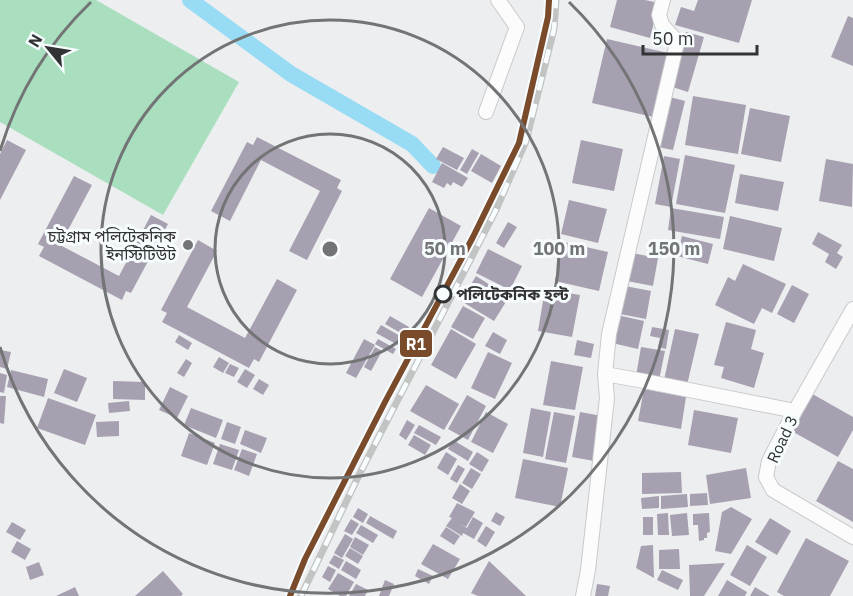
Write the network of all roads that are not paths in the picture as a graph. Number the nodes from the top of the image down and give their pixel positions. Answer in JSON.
{"nodes":[{"id":1,"x":498,"y":0,"type":"edge"},
{"id":2,"x":663,"y":0,"type":"edge"},
{"id":3,"x":486,"y":111,"type":"dead end"},
{"id":4,"x":853,"y":309,"type":"edge"},
{"id":5,"x":605,"y":374,"type":"junction"},
{"id":6,"x":795,"y":411,"type":"junction"},
{"id":7,"x":853,"y":537,"type":"edge"},
{"id":8,"x":583,"y":596,"type":"edge"}],
"edges":[{"from":1,"to":3,"type":"street"},
{"from":2,"to":5,"type":"street"},
{"from":4,"to":6,"type":"street","name":"Road 3"},
{"from":5,"to":6,"type":"street"},
{"from":5,"to":8,"type":"street"},
{"from":6,"to":7,"type":"street","name":"Road 3"}]}
